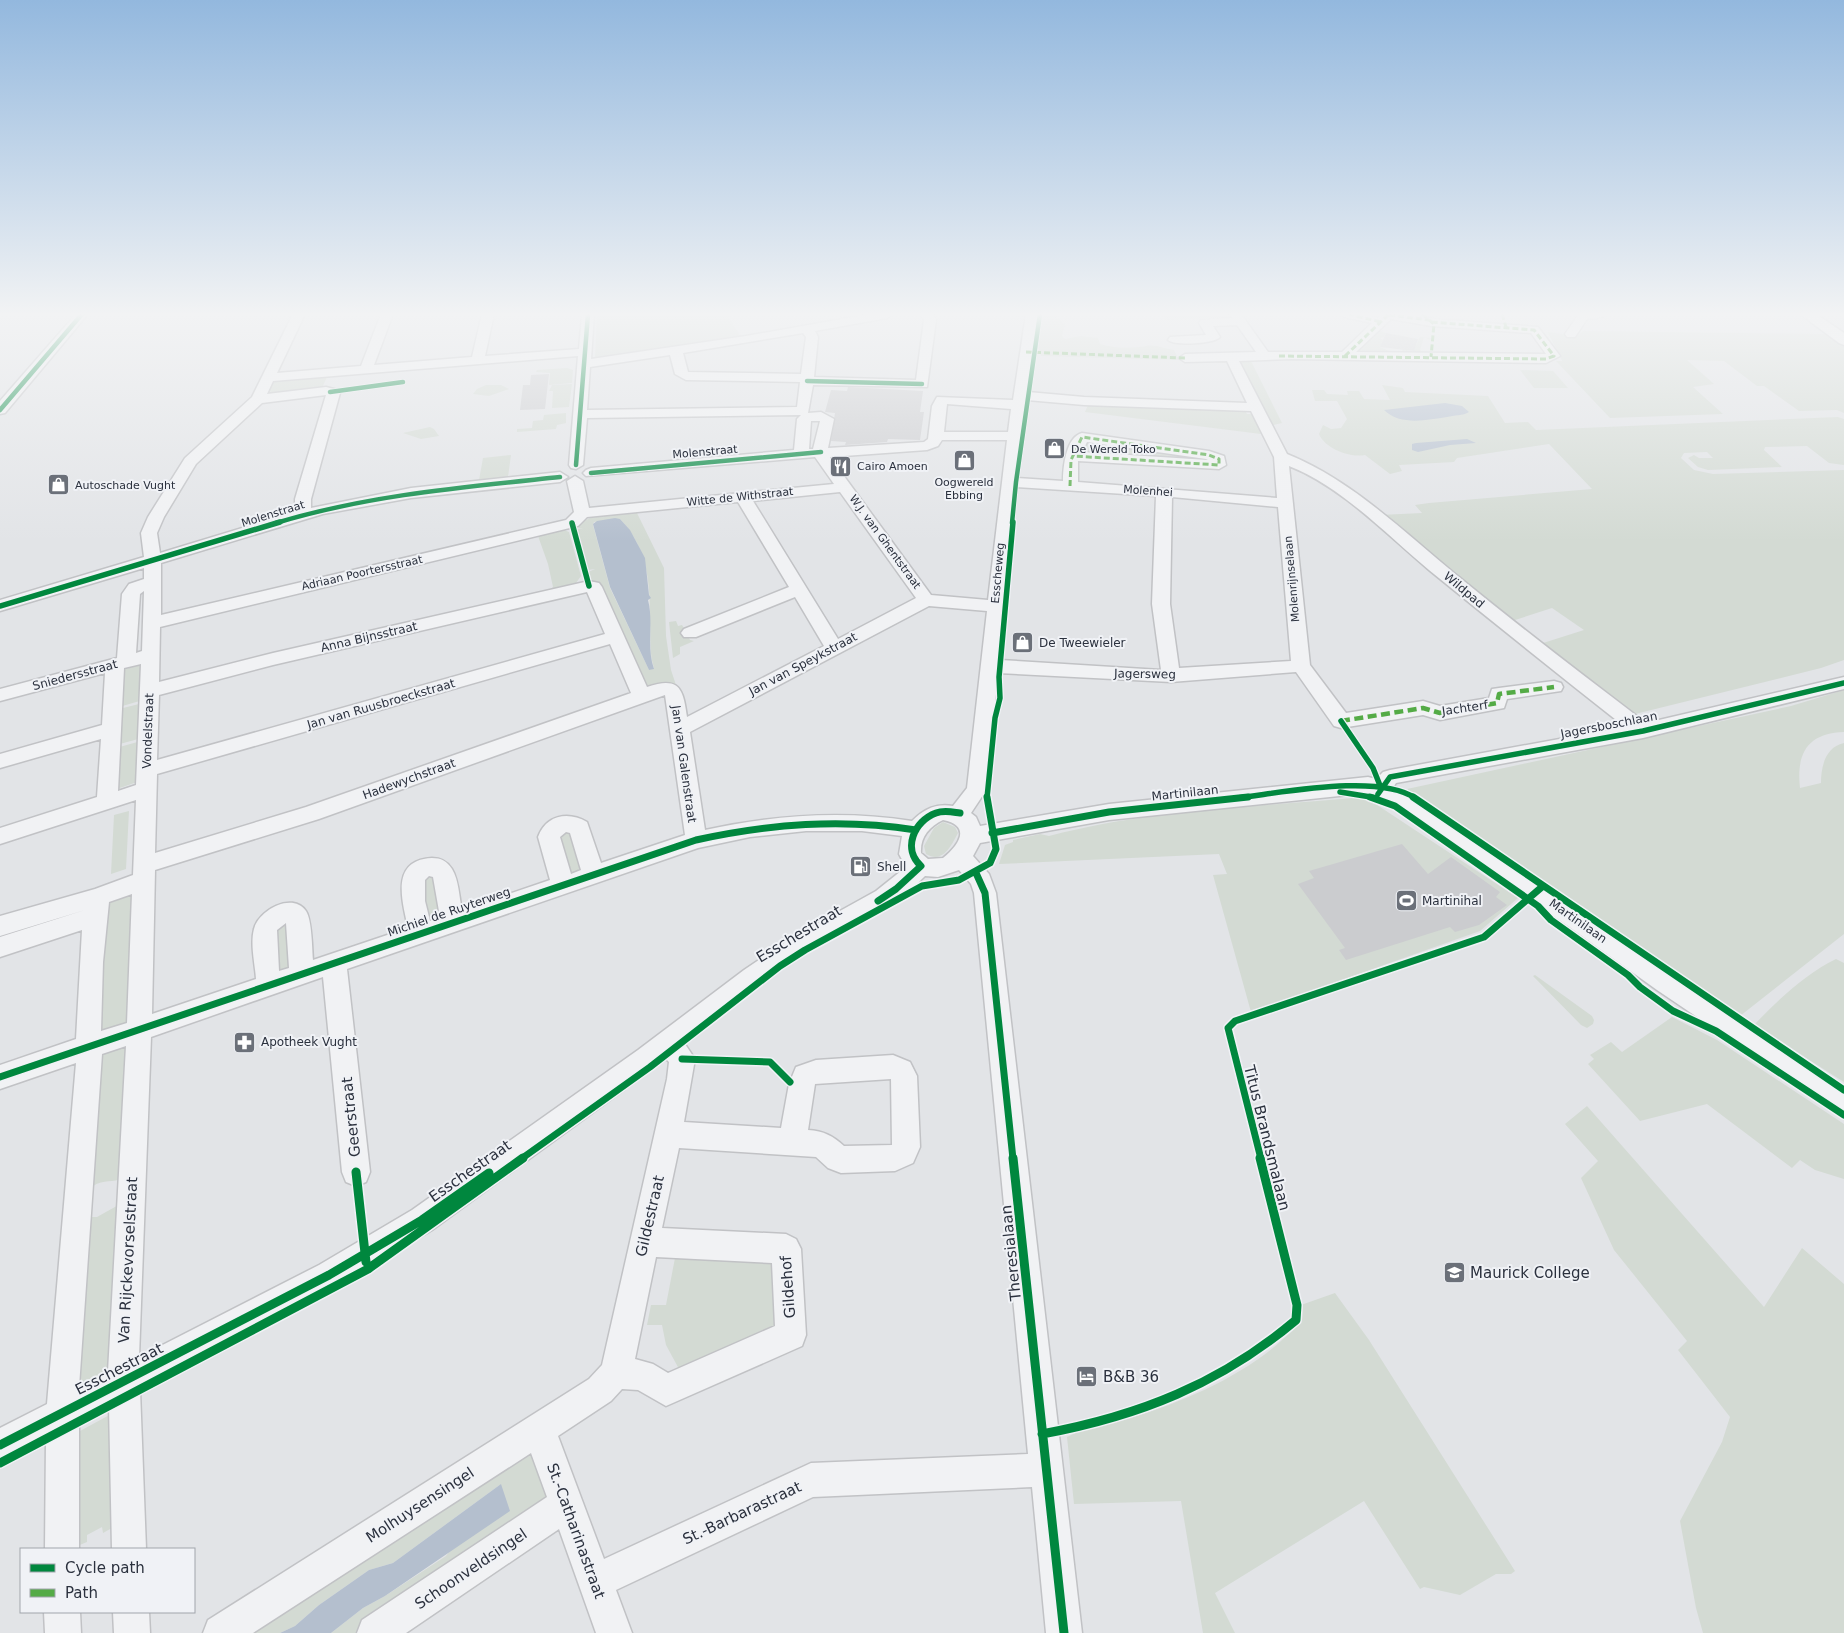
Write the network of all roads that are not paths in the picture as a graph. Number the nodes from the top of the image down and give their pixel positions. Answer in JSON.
{"nodes":[{"id":1,"x":17,"y":390,"type":"edge"},
{"id":2,"x":262,"y":390,"type":"edge"},
{"id":3,"x":583,"y":390,"type":"edge"},
{"id":4,"x":806,"y":390,"type":"edge"},
{"id":5,"x":1021,"y":390,"type":"edge"},
{"id":6,"x":1248,"y":390,"type":"edge"},
{"id":7,"x":258,"y":399,"type":"junction"},
{"id":8,"x":1020,"y":400,"type":"junction"},
{"id":9,"x":1256,"y":407,"type":"junction"},
{"id":10,"x":0,"y":410,"type":"edge"},
{"id":11,"x":581,"y":414,"type":"junction"},
{"id":12,"x":804,"y":415,"type":"junction"},
{"id":13,"x":936,"y":436,"type":"junction"},
{"id":14,"x":1015,"y":436,"type":"junction"},
{"id":15,"x":821,"y":452,"type":"junction"},
{"id":16,"x":801,"y":454,"type":"junction"},
{"id":17,"x":1073,"y":456,"type":"junction"},
{"id":18,"x":1281,"y":457,"type":"junction"},
{"id":19,"x":576,"y":465,"type":"junction"},
{"id":20,"x":591,"y":473,"type":"junction"},
{"id":21,"x":567,"y":479,"type":"junction"},
{"id":22,"x":1009,"y":482,"type":"junction"},
{"id":23,"x":1070,"y":486,"type":"junction"},
{"id":24,"x":845,"y":487,"type":"junction"},
{"id":25,"x":1164,"y":492,"type":"junction"},
{"id":26,"x":743,"y":497,"type":"junction"},
{"id":27,"x":1286,"y":503,"type":"junction"},
{"id":28,"x":302,"y":515,"type":"junction"},
{"id":29,"x":577,"y":518,"type":"junction"},
{"id":30,"x":153,"y":560,"type":"junction"},
{"id":31,"x":153,"y":582,"type":"junction"},
{"id":32,"x":799,"y":589,"type":"junction"},
{"id":33,"x":926,"y":600,"type":"junction"},
{"id":34,"x":0,"y":606,"type":"edge"},
{"id":35,"x":996,"y":606,"type":"junction"},
{"id":36,"x":152,"y":623,"type":"junction"},
{"id":37,"x":690,"y":633,"type":"dead end"},
{"id":38,"x":615,"y":637,"type":"junction"},
{"id":39,"x":834,"y":647,"type":"junction"},
{"id":40,"x":151,"y":655,"type":"junction"},
{"id":41,"x":120,"y":663,"type":"junction"},
{"id":42,"x":990,"y":666,"type":"junction"},
{"id":43,"x":1301,"y":666,"type":"junction"},
{"id":44,"x":1171,"y":676,"type":"junction"},
{"id":45,"x":1844,"y":683,"type":"edge"},
{"id":46,"x":1554,"y":687,"type":"dead end"},
{"id":47,"x":671,"y":690,"type":"joint"},
{"id":48,"x":150,"y":691,"type":"junction"},
{"id":49,"x":0,"y":695,"type":"edge"},
{"id":50,"x":642,"y":696,"type":"junction"},
{"id":51,"x":679,"y":727,"type":"junction"},
{"id":52,"x":112,"y":729,"type":"junction"},
{"id":53,"x":1643,"y":731,"type":"junction"},
{"id":54,"x":0,"y":762,"type":"edge"},
{"id":55,"x":147,"y":780,"type":"junction"},
{"id":56,"x":1381,"y":788,"type":"junction"},
{"id":57,"x":110,"y":800,"type":"junction"},
{"id":58,"x":960,"y":813,"type":"junction"},
{"id":59,"x":916,"y":830,"type":"junction"},
{"id":60,"x":0,"y":836,"type":"edge"},
{"id":61,"x":696,"y":840,"type":"junction"},
{"id":62,"x":965,"y":846,"type":"junction"},
{"id":63,"x":921,"y":866,"type":"junction"},
{"id":64,"x":144,"y":873,"type":"junction"},
{"id":65,"x":593,"y":874,"type":"junction"},
{"id":66,"x":563,"y":885,"type":"junction"},
{"id":67,"x":96,"y":907,"type":"junction"},
{"id":68,"x":453,"y":922,"type":"junction"},
{"id":69,"x":0,"y":926,"type":"edge"},
{"id":70,"x":421,"y":933,"type":"junction"},
{"id":71,"x":0,"y":947,"type":"edge"},
{"id":72,"x":334,"y":964,"type":"junction"},
{"id":73,"x":302,"y":974,"type":"junction"},
{"id":74,"x":268,"y":986,"type":"junction"},
{"id":75,"x":139,"y":1030,"type":"junction"},
{"id":76,"x":668,"y":1042,"type":"junction"},
{"id":77,"x":89,"y":1047,"type":"junction"},
{"id":78,"x":0,"y":1078,"type":"edge"},
{"id":79,"x":1844,"y":1101,"type":"edge"},
{"id":80,"x":669,"y":1134,"type":"junction"},
{"id":81,"x":792,"y":1142,"type":"junction"},
{"id":82,"x":356,"y":1172,"type":"dead end"},
{"id":83,"x":644,"y":1242,"type":"junction"},
{"id":84,"x":616,"y":1373,"type":"junction"},
{"id":85,"x":123,"y":1381,"type":"junction"},
{"id":86,"x":63,"y":1412,"type":"junction"},
{"id":87,"x":539,"y":1429,"type":"junction"},
{"id":88,"x":0,"y":1445,"type":"edge"},
{"id":89,"x":1046,"y":1470,"type":"junction"},
{"id":90,"x":566,"y":1504,"type":"junction"},
{"id":91,"x":62,"y":1548,"type":"edge"},
{"id":92,"x":129,"y":1548,"type":"edge"},
{"id":93,"x":595,"y":1582,"type":"junction"},
{"id":94,"x":62,"y":1613,"type":"edge"},
{"id":95,"x":131,"y":1613,"type":"edge"},
{"id":96,"x":63,"y":1633,"type":"edge"},
{"id":97,"x":132,"y":1633,"type":"edge"},
{"id":98,"x":221,"y":1633,"type":"edge"},
{"id":99,"x":375,"y":1633,"type":"edge"},
{"id":100,"x":614,"y":1633,"type":"edge"},
{"id":101,"x":1064,"y":1633,"type":"edge"}],
"edges":[{"from":1,"to":10,"type":"street"},
{"from":2,"to":7,"type":"street"},
{"from":3,"to":11,"type":"street"},
{"from":4,"to":12,"type":"street"},
{"from":5,"to":8,"type":"street","name":"Esscheweg"},
{"from":6,"to":9,"type":"street","name":"Molenrijnselaan"},
{"from":7,"to":28,"type":"street"},
{"from":7,"to":30,"type":"street","name":"Vondelstraat"},
{"from":8,"to":9,"type":"street"},
{"from":8,"to":13,"type":"street"},
{"from":8,"to":14,"type":"street","name":"Esscheweg"},
{"from":9,"to":18,"type":"street","name":"Molenrijnselaan"},
{"from":11,"to":12,"type":"street"},
{"from":11,"to":19,"type":"street"},
{"from":12,"to":15,"type":"street"},
{"from":12,"to":16,"type":"street"},
{"from":13,"to":14,"type":"street"},
{"from":13,"to":15,"type":"street","name":"Molenstraat"},
{"from":14,"to":22,"type":"street","name":"Esscheweg"},
{"from":15,"to":16,"type":"street","name":"Molenstraat"},
{"from":15,"to":24,"type":"street","name":"W.J. van Ghentstraat"},
{"from":16,"to":20,"type":"street","name":"Molenstraat"},
{"from":17,"to":17,"type":"street"},
{"from":17,"to":23,"type":"street"},
{"from":18,"to":27,"type":"street","name":"Molenrijnselaan"},
{"from":18,"to":53,"type":"street","name":"Wildpad"},
{"from":19,"to":20,"type":"street"},
{"from":19,"to":21,"type":"street"},
{"from":20,"to":21,"type":"street"},
{"from":21,"to":28,"type":"street","name":"Molenstraat"},
{"from":21,"to":29,"type":"street"},
{"from":22,"to":23,"type":"street","name":"Molenhei"},
{"from":22,"to":35,"type":"street","name":"Esscheweg"},
{"from":23,"to":25,"type":"street","name":"Molenhei"},
{"from":24,"to":26,"type":"street","name":"Witte de Withstraat"},
{"from":24,"to":33,"type":"street","name":"W.J. van Ghentstraat"},
{"from":25,"to":27,"type":"street","name":"Molenhei"},
{"from":25,"to":44,"type":"street"},
{"from":26,"to":29,"type":"street","name":"Witte de Withstraat"},
{"from":26,"to":32,"type":"street"},
{"from":27,"to":43,"type":"street","name":"Molenrijnselaan"},
{"from":28,"to":30,"type":"street","name":"Molenstraat"},
{"from":29,"to":36,"type":"street","name":"Adriaan Poortersstraat"},
{"from":30,"to":31,"type":"street","name":"Vondelstraat"},
{"from":30,"to":34,"type":"street","name":"Molenstraat"},
{"from":31,"to":36,"type":"street","name":"Vondelstraat"},
{"from":31,"to":41,"type":"street"},
{"from":32,"to":37,"type":"street"},
{"from":32,"to":39,"type":"street"},
{"from":33,"to":35,"type":"street","name":"W.J. van Ghentstraat"},
{"from":33,"to":39,"type":"street","name":"Jan van Speykstraat"},
{"from":35,"to":42,"type":"street","name":"Esscheweg"},
{"from":36,"to":40,"type":"street","name":"Vondelstraat"},
{"from":38,"to":48,"type":"street","name":"Anna Bijnsstraat"},
{"from":38,"to":50,"type":"street"},
{"from":38,"to":55,"type":"street","name":"Jan van Ruusbroeckstraat"},
{"from":39,"to":51,"type":"street","name":"Jan van Speykstraat"},
{"from":40,"to":41,"type":"street","name":"Sniedersstraat"},
{"from":40,"to":48,"type":"street","name":"Vondelstraat"},
{"from":41,"to":49,"type":"street","name":"Sniedersstraat"},
{"from":41,"to":52,"type":"street"},
{"from":42,"to":44,"type":"street","name":"Jagersweg"},
{"from":42,"to":58,"type":"street","name":"Esscheweg"},
{"from":43,"to":44,"type":"street","name":"Jagersweg"},
{"from":43,"to":46,"type":"street","name":"Jachterf"},
{"from":45,"to":53,"type":"street","name":"Jagersboschlaan"},
{"from":47,"to":50,"type":"street","name":"Hadewychstraat"},
{"from":47,"to":51,"type":"street","name":"Jan van Galenstraat"},
{"from":48,"to":55,"type":"street","name":"Vondelstraat"},
{"from":50,"to":64,"type":"street","name":"Hadewychstraat"},
{"from":51,"to":61,"type":"street","name":"Jan van Galenstraat"},
{"from":52,"to":54,"type":"street"},
{"from":52,"to":57,"type":"street"},
{"from":53,"to":56,"type":"street","name":"Jagersboschlaan"},
{"from":55,"to":57,"type":"street","name":"Jan van Ruusbroeckstraat"},
{"from":55,"to":64,"type":"street","name":"Vondelstraat"},
{"from":56,"to":62,"type":"street","name":"Martinilaan"},
{"from":56,"to":79,"type":"street","name":"Martinilaan"},
{"from":57,"to":60,"type":"street","name":"Jan van Ruusbroeckstraat"},
{"from":58,"to":59,"type":"street"},
{"from":58,"to":62,"type":"street"},
{"from":59,"to":61,"type":"street","name":"Michiel de Ruyterweg"},
{"from":59,"to":63,"type":"street"},
{"from":61,"to":65,"type":"street","name":"Michiel de Ruyterweg"},
{"from":62,"to":63,"type":"street"},
{"from":62,"to":89,"type":"street","name":"Theresialaan"},
{"from":63,"to":76,"type":"street","name":"Esschestraat"},
{"from":64,"to":67,"type":"street"},
{"from":64,"to":75,"type":"street","name":"Vondelstraat"},
{"from":65,"to":66,"type":"street","name":"Michiel de Ruyterweg"},
{"from":65,"to":66,"type":"street"},
{"from":66,"to":68,"type":"street","name":"Michiel de Ruyterweg"},
{"from":67,"to":69,"type":"street"},
{"from":67,"to":71,"type":"street"},
{"from":67,"to":77,"type":"street"},
{"from":68,"to":70,"type":"street","name":"Michiel de Ruyterweg"},
{"from":68,"to":70,"type":"street","name":"Michiel de Ruyterweg"},
{"from":70,"to":72,"type":"street","name":"Michiel de Ruyterweg"},
{"from":72,"to":73,"type":"street","name":"Michiel de Ruyterweg"},
{"from":72,"to":82,"type":"street","name":"Geerstraat"},
{"from":73,"to":74,"type":"street","name":"Michiel de Ruyterweg"},
{"from":73,"to":74,"type":"street"},
{"from":74,"to":75,"type":"street","name":"Michiel de Ruyterweg"},
{"from":75,"to":77,"type":"street","name":"Michiel de Ruyterweg"},
{"from":75,"to":85,"type":"street","name":"Van Rijckevorselstraat"},
{"from":76,"to":80,"type":"street","name":"Gildestraat"},
{"from":76,"to":85,"type":"street","name":"Esschestraat"},
{"from":77,"to":78,"type":"street","name":"Michiel de Ruyterweg"},
{"from":77,"to":86,"type":"street"},
{"from":80,"to":81,"type":"street"},
{"from":80,"to":83,"type":"street","name":"Gildestraat"},
{"from":81,"to":81,"type":"street"},
{"from":83,"to":84,"type":"street","name":"Gildestraat"},
{"from":83,"to":84,"type":"street","name":"Gildehof"},
{"from":84,"to":87,"type":"street","name":"Molhuysensingel"},
{"from":85,"to":86,"type":"street","name":"Esschestraat"},
{"from":85,"to":92,"type":"street","name":"Van Rijckevorselstraat"},
{"from":86,"to":88,"type":"street","name":"Esschestraat"},
{"from":86,"to":91,"type":"street"},
{"from":87,"to":90,"type":"street","name":"St.-Catharinastraat"},
{"from":87,"to":98,"type":"street","name":"Molhuysensingel"},
{"from":89,"to":93,"type":"street","name":"St.-Barbarastraat"},
{"from":89,"to":101,"type":"street","name":"Theresialaan"},
{"from":90,"to":93,"type":"street","name":"St.-Catharinastraat"},
{"from":90,"to":99,"type":"street","name":"Schoonveldsingel"},
{"from":93,"to":100,"type":"street","name":"St.-Catharinastraat"},
{"from":94,"to":96,"type":"street"},
{"from":95,"to":97,"type":"street"}]}
